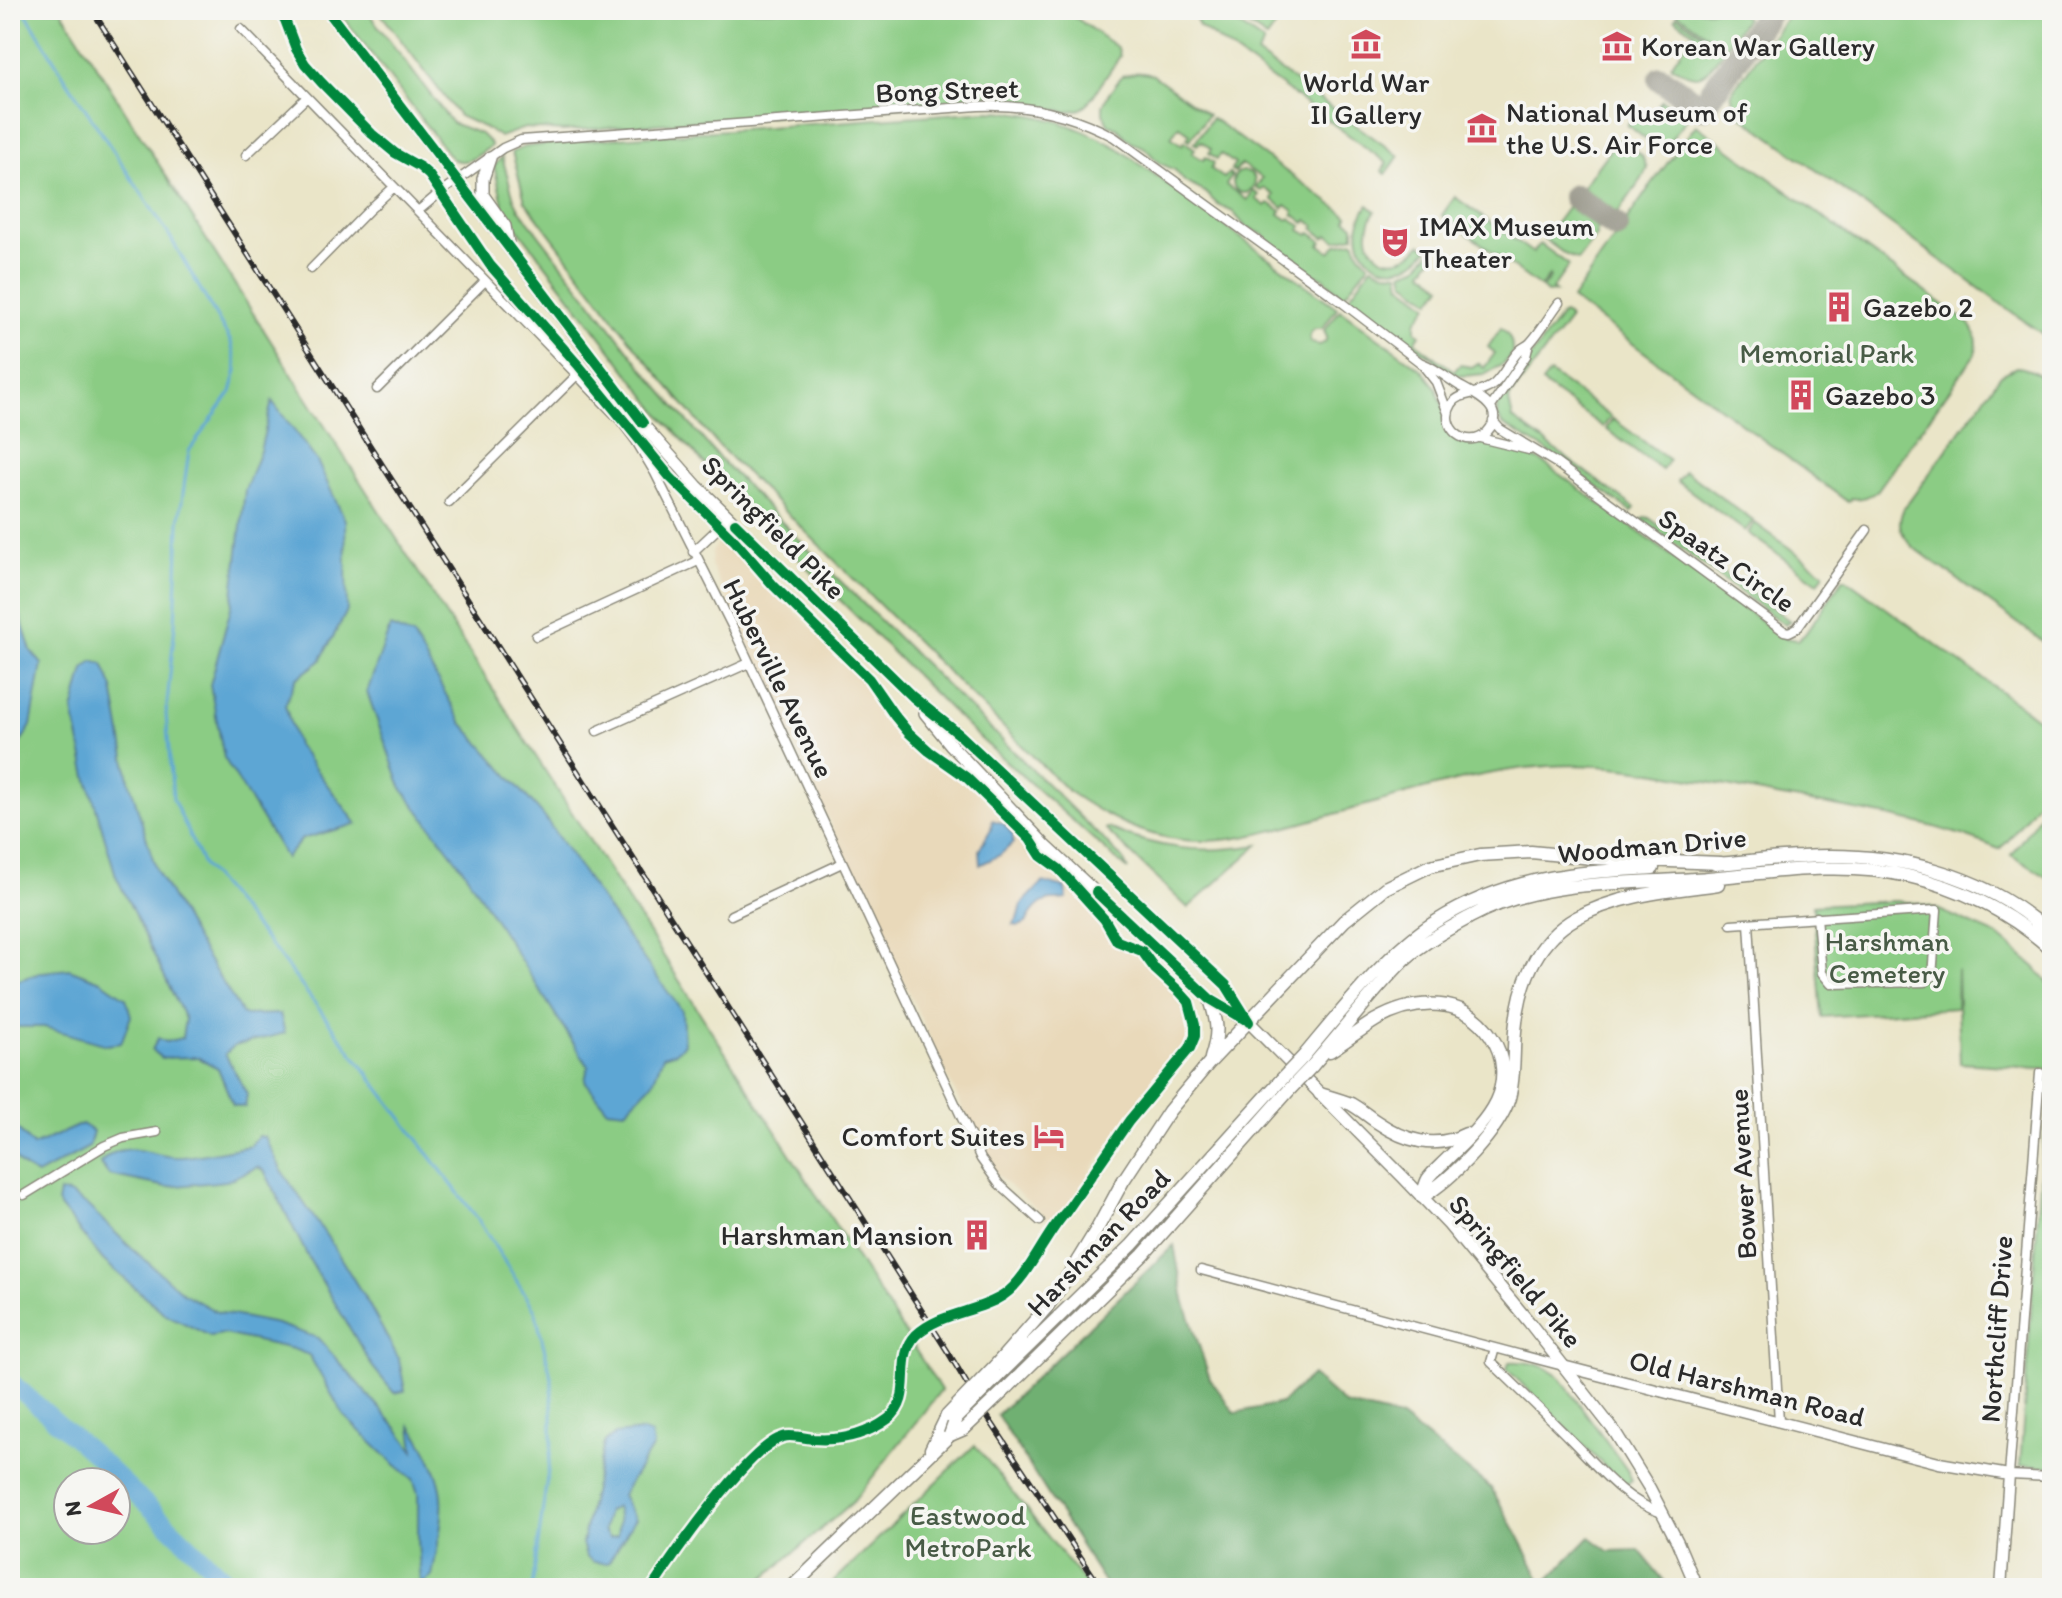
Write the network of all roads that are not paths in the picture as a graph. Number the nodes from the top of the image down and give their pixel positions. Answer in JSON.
{"nodes":[{"id":1,"x":327,"y":10,"type":"edge"},
{"id":2,"x":241,"y":29,"type":"dead end"},
{"id":3,"x":307,"y":97,"type":"junction"},
{"id":4,"x":246,"y":155,"type":"dead end"},
{"id":5,"x":490,"y":158,"type":"junction"},
{"id":6,"x":457,"y":180,"type":"junction"},
{"id":7,"x":394,"y":187,"type":"junction"},
{"id":8,"x":418,"y":211,"type":"junction"},
{"id":9,"x":509,"y":247,"type":"junction"},
{"id":10,"x":311,"y":269,"type":"dead end"},
{"id":11,"x":485,"y":281,"type":"junction"},
{"id":12,"x":1559,"y":303,"type":"dead end"},
{"id":13,"x":1529,"y":344,"type":"junction"},
{"id":14,"x":1421,"y":363,"type":"junction"},
{"id":15,"x":577,"y":375,"type":"junction"},
{"id":16,"x":377,"y":389,"type":"dead end"},
{"id":17,"x":1475,"y":395,"type":"junction"},
{"id":18,"x":1491,"y":407,"type":"junction"},
{"id":19,"x":1448,"y":413,"type":"junction"},
{"id":20,"x":1493,"y":421,"type":"junction"},
{"id":21,"x":1480,"y":438,"type":"junction"},
{"id":22,"x":1534,"y":451,"type":"junction"},
{"id":23,"x":449,"y":502,"type":"dead end"},
{"id":24,"x":729,"y":518,"type":"junction"},
{"id":25,"x":1867,"y":530,"type":"dead end"},
{"id":26,"x":693,"y":552,"type":"junction"},
{"id":27,"x":698,"y":561,"type":"junction"},
{"id":28,"x":536,"y":636,"type":"dead end"},
{"id":29,"x":749,"y":663,"type":"junction"},
{"id":30,"x":913,"y":697,"type":"junction"},
{"id":31,"x":597,"y":731,"type":"dead end"},
{"id":32,"x":842,"y":863,"type":"junction"},
{"id":33,"x":1721,"y":863,"type":"junction"},
{"id":34,"x":1820,"y":869,"type":"junction"},
{"id":35,"x":731,"y":915,"type":"dead end"},
{"id":36,"x":1817,"y":917,"type":"junction"},
{"id":37,"x":1749,"y":923,"type":"junction"},
{"id":38,"x":1731,"y":924,"type":"dead end"},
{"id":39,"x":2052,"y":935,"type":"edge"},
{"id":40,"x":2052,"y":950,"type":"edge"},
{"id":41,"x":1210,"y":999,"type":"junction"},
{"id":42,"x":1249,"y":1022,"type":"junction"},
{"id":43,"x":1312,"y":1060,"type":"junction"},
{"id":44,"x":1209,"y":1063,"type":"junction"},
{"id":45,"x":2040,"y":1073,"type":"dead end"},
{"id":46,"x":1285,"y":1085,"type":"junction"},
{"id":47,"x":1320,"y":1094,"type":"junction"},
{"id":48,"x":1482,"y":1123,"type":"junction"},
{"id":49,"x":157,"y":1132,"type":"dead end"},
{"id":50,"x":24,"y":1195,"type":"dead end"},
{"id":51,"x":1422,"y":1197,"type":"junction"},
{"id":52,"x":1040,"y":1221,"type":"dead end"},
{"id":53,"x":1201,"y":1270,"type":"dead end"},
{"id":54,"x":1495,"y":1348,"type":"junction"},
{"id":55,"x":1563,"y":1366,"type":"junction"},
{"id":56,"x":996,"y":1371,"type":"junction"},
{"id":57,"x":1779,"y":1421,"type":"junction"},
{"id":58,"x":950,"y":1435,"type":"junction"},
{"id":59,"x":925,"y":1459,"type":"junction"},
{"id":60,"x":2009,"y":1475,"type":"junction"},
{"id":61,"x":2052,"y":1477,"type":"edge"},
{"id":62,"x":1663,"y":1514,"type":"junction"},
{"id":63,"x":791,"y":1588,"type":"edge"},
{"id":64,"x":1697,"y":1588,"type":"edge"},
{"id":65,"x":2001,"y":1588,"type":"edge"}],
"edges":[{"from":1,"to":6,"type":"main road","name":"Springfield Pike"},
{"from":2,"to":3,"type":"street","name":"Huberville Avenue"},
{"from":3,"to":4,"type":"street"},
{"from":3,"to":7,"type":"street","name":"Huberville Avenue"},
{"from":5,"to":6,"type":"street","name":"Bong Street"},
{"from":5,"to":9,"type":"main road"},
{"from":5,"to":14,"type":"street","name":"Bong Street"},
{"from":6,"to":8,"type":"street","name":"Bong Street"},
{"from":6,"to":9,"type":"main road","name":"Springfield Pike"},
{"from":7,"to":8,"type":"street","name":"Huberville Avenue"},
{"from":7,"to":10,"type":"street"},
{"from":8,"to":11,"type":"street","name":"Huberville Avenue"},
{"from":9,"to":24,"type":"main road","name":"Springfield Pike"},
{"from":11,"to":15,"type":"street","name":"Huberville Avenue"},
{"from":11,"to":16,"type":"street"},
{"from":12,"to":13,"type":"street"},
{"from":13,"to":17,"type":"street"},
{"from":13,"to":18,"type":"street"},
{"from":14,"to":17,"type":"street"},
{"from":14,"to":19,"type":"street"},
{"from":15,"to":23,"type":"street"},
{"from":15,"to":26,"type":"street","name":"Huberville Avenue"},
{"from":17,"to":18,"type":"street"},
{"from":17,"to":19,"type":"street"},
{"from":18,"to":20,"type":"street"},
{"from":19,"to":21,"type":"street"},
{"from":20,"to":21,"type":"street"},
{"from":20,"to":22,"type":"street","name":"Spaatz Circle"},
{"from":21,"to":22,"type":"street"},
{"from":22,"to":25,"type":"street","name":"Spaatz Circle"},
{"from":24,"to":26,"type":"street"},
{"from":24,"to":30,"type":"main road","name":"Springfield Pike"},
{"from":26,"to":27,"type":"street","name":"Huberville Avenue"},
{"from":27,"to":28,"type":"street"},
{"from":27,"to":29,"type":"street","name":"Huberville Avenue"},
{"from":29,"to":31,"type":"street"},
{"from":29,"to":32,"type":"street","name":"Huberville Avenue"},
{"from":30,"to":41,"type":"main road","name":"Springfield Pike"},
{"from":30,"to":42,"type":"main road","name":"Springfield Pike"},
{"from":32,"to":35,"type":"street"},
{"from":32,"to":52,"type":"street","name":"Huberville Avenue"},
{"from":33,"to":39,"type":"main road","name":"Woodman Drive"},
{"from":33,"to":42,"type":"main road"},
{"from":33,"to":43,"type":"main road","name":"Woodman Drive"},
{"from":34,"to":40,"type":"main road","name":"Woodman Drive"},
{"from":34,"to":43,"type":"main road","name":"Woodman Drive"},
{"from":34,"to":51,"type":"main road"},
{"from":36,"to":36,"type":"street"},
{"from":36,"to":37,"type":"street"},
{"from":37,"to":38,"type":"street"},
{"from":37,"to":57,"type":"street","name":"Bower Avenue"},
{"from":41,"to":42,"type":"main road","name":"Springfield Pike"},
{"from":41,"to":44,"type":"main road"},
{"from":42,"to":44,"type":"main road"},
{"from":42,"to":47,"type":"main road","name":"Springfield Pike"},
{"from":43,"to":46,"type":"main road","bridge":true},
{"from":43,"to":48,"type":"main road"},
{"from":44,"to":56,"type":"main road"},
{"from":45,"to":60,"type":"street","name":"Northcliff Drive"},
{"from":46,"to":56,"type":"main road","name":"Harshman Road"},
{"from":46,"to":58,"type":"main road","name":"Harshman Road","bridge":true},
{"from":47,"to":48,"type":"main road"},
{"from":47,"to":51,"type":"main road","name":"Springfield Pike"},
{"from":48,"to":51,"type":"main road"},
{"from":49,"to":50,"type":"street"},
{"from":51,"to":55,"type":"main road","name":"Springfield Pike"},
{"from":53,"to":54,"type":"street","name":"Old Harshman Road"},
{"from":54,"to":55,"type":"street","name":"Old Harshman Road"},
{"from":54,"to":62,"type":"street"},
{"from":55,"to":57,"type":"street","name":"Old Harshman Road"},
{"from":55,"to":62,"type":"main road","name":"Springfield Pike"},
{"from":56,"to":58,"type":"main road","name":"Harshman Road","bridge":true},
{"from":56,"to":59,"type":"main road","bridge":true},
{"from":57,"to":60,"type":"street","name":"Old Harshman Road"},
{"from":58,"to":59,"type":"main road","name":"Harshman Road"},
{"from":59,"to":63,"type":"main road","name":"Harshman Road"},
{"from":60,"to":61,"type":"street","name":"Old Harshman Road"},
{"from":60,"to":65,"type":"street","name":"Northcliff Drive"},
{"from":62,"to":64,"type":"main road","name":"Springfield Pike"}]}
